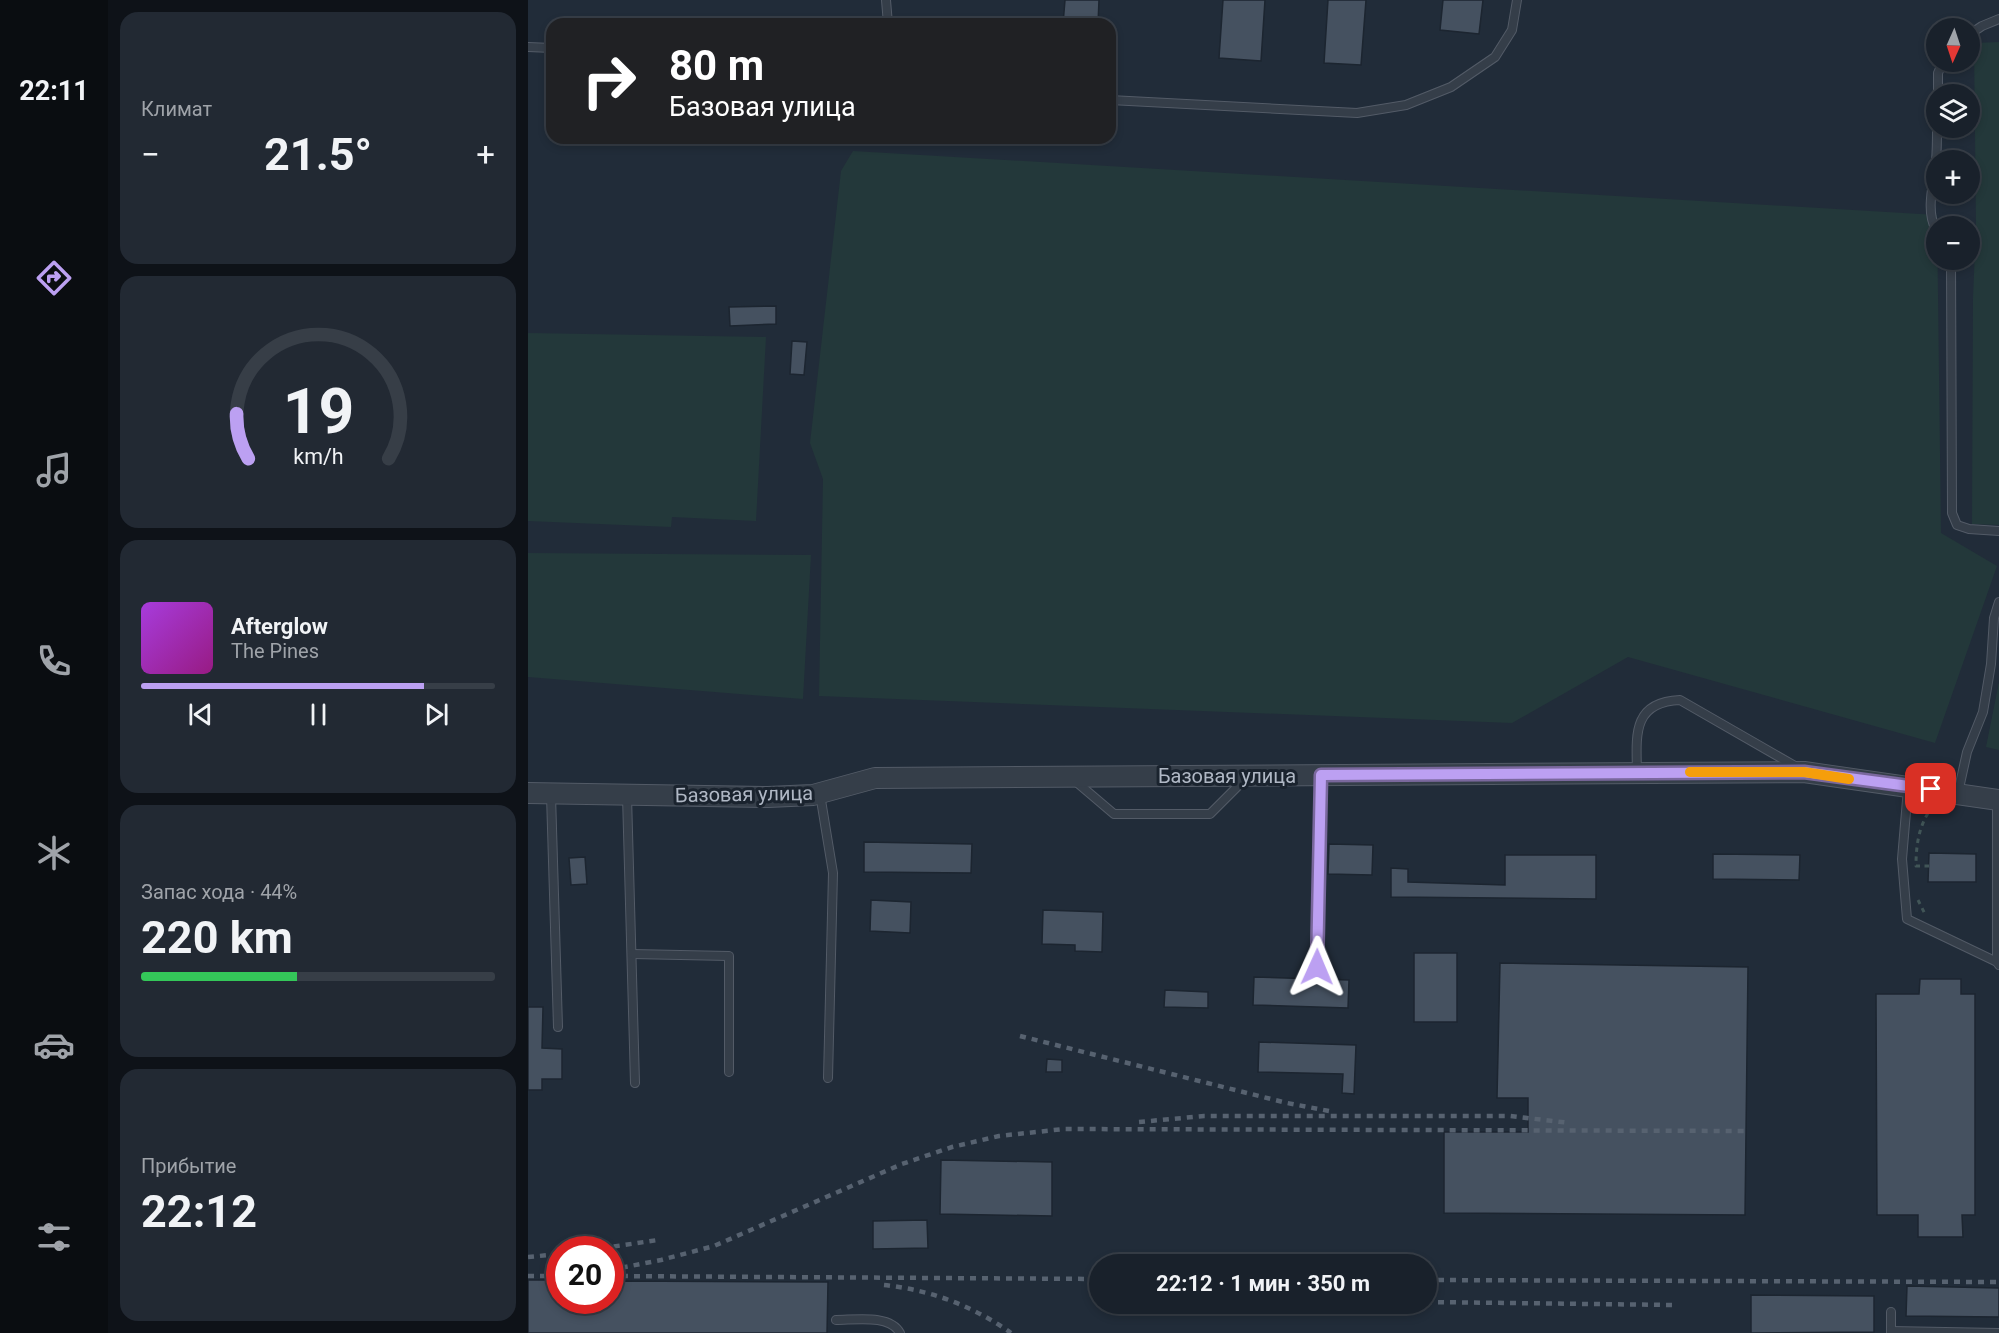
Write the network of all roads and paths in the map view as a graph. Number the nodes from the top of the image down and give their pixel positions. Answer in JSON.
{"nodes":[{"id":1,"x":886,"y":0,"type":"edge"},
{"id":2,"x":1517,"y":0,"type":"edge"},
{"id":3,"x":888,"y":18,"type":"edge"},
{"id":4,"x":1999,"y":19,"type":"edge"},
{"id":5,"x":1980,"y":27,"type":"edge"},
{"id":6,"x":528,"y":46,"type":"edge"},
{"id":7,"x":546,"y":48,"type":"edge"},
{"id":8,"x":1116,"y":100,"type":"edge"},
{"id":9,"x":1937,"y":138,"type":"edge"},
{"id":10,"x":1931,"y":216,"type":"edge"},
{"id":11,"x":1951,"y":270,"type":"edge"},
{"id":12,"x":1999,"y":531,"type":"edge"},
{"id":13,"x":1999,"y":602,"type":"edge"},
{"id":14,"x":1637,"y":772,"type":"junction"},
{"id":15,"x":1804,"y":772,"type":"junction"},
{"id":16,"x":1321,"y":775,"type":"junction"},
{"id":17,"x":1248,"y":776,"type":"junction"},
{"id":18,"x":1070,"y":777,"type":"junction"},
{"id":19,"x":1908,"y":787,"type":"junction"},
{"id":20,"x":819,"y":793,"type":"junction"},
{"id":21,"x":1956,"y":793,"type":"junction"},
{"id":22,"x":528,"y":794,"type":"edge"},
{"id":23,"x":551,"y":794,"type":"junction"},
{"id":24,"x":627,"y":795,"type":"junction"},
{"id":25,"x":1998,"y":800,"type":"edge"},
{"id":26,"x":1929,"y":866,"type":"dead end"},
{"id":27,"x":1917,"y":894,"type":"dead end"},
{"id":28,"x":1933,"y":921,"type":"dead end"},
{"id":29,"x":632,"y":954,"type":"junction"},
{"id":30,"x":1998,"y":963,"type":"edge"},
{"id":31,"x":1317,"y":967,"type":"dead end"},
{"id":32,"x":558,"y":1027,"type":"dead end"},
{"id":33,"x":729,"y":1072,"type":"dead end"},
{"id":34,"x":828,"y":1077,"type":"dead end"},
{"id":35,"x":635,"y":1083,"type":"dead end"},
{"id":36,"x":1891,"y":1312,"type":"dead end"},
{"id":37,"x":837,"y":1320,"type":"dead end"},
{"id":38,"x":1891,"y":1332,"type":"edge"},
{"id":39,"x":900,"y":1333,"type":"edge"},
{"id":40,"x":1999,"y":1333,"type":"edge"}],
"edges":[{"from":1,"to":3,"type":"lane"},
{"from":2,"to":8,"type":"lane"},
{"from":4,"to":5,"type":"lane"},
{"from":6,"to":7,"type":"lane"},
{"from":9,"to":10,"type":"lane"},
{"from":11,"to":12,"type":"lane"},
{"from":13,"to":21,"type":"lane"},
{"from":14,"to":15,"type":"street","name":"Базовая улица"},
{"from":14,"to":15,"type":"lane"},
{"from":14,"to":16,"type":"street","name":"Базовая улица"},
{"from":15,"to":19,"type":"street","name":"Базовая улица"},
{"from":16,"to":17,"type":"street","name":"Базовая улица"},
{"from":16,"to":31,"type":"lane"},
{"from":17,"to":18,"type":"street","name":"Базовая улица"},
{"from":17,"to":18,"type":"lane"},
{"from":18,"to":20,"type":"street","name":"Базовая улица"},
{"from":19,"to":21,"type":"street","name":"Базовая улица"},
{"from":19,"to":30,"type":"lane"},
{"from":20,"to":24,"type":"street","name":"Базовая улица"},
{"from":20,"to":34,"type":"lane"},
{"from":21,"to":25,"type":"street","name":"Базовая улица"},
{"from":21,"to":26,"type":"path"},
{"from":22,"to":23,"type":"street","name":"Базовая улица"},
{"from":23,"to":24,"type":"street","name":"Базовая улица"},
{"from":23,"to":32,"type":"lane"},
{"from":24,"to":29,"type":"lane"},
{"from":25,"to":30,"type":"lane"},
{"from":27,"to":28,"type":"path"},
{"from":29,"to":33,"type":"lane"},
{"from":29,"to":35,"type":"lane"},
{"from":36,"to":38,"type":"lane"},
{"from":37,"to":39,"type":"lane"},
{"from":38,"to":40,"type":"lane"}]}
